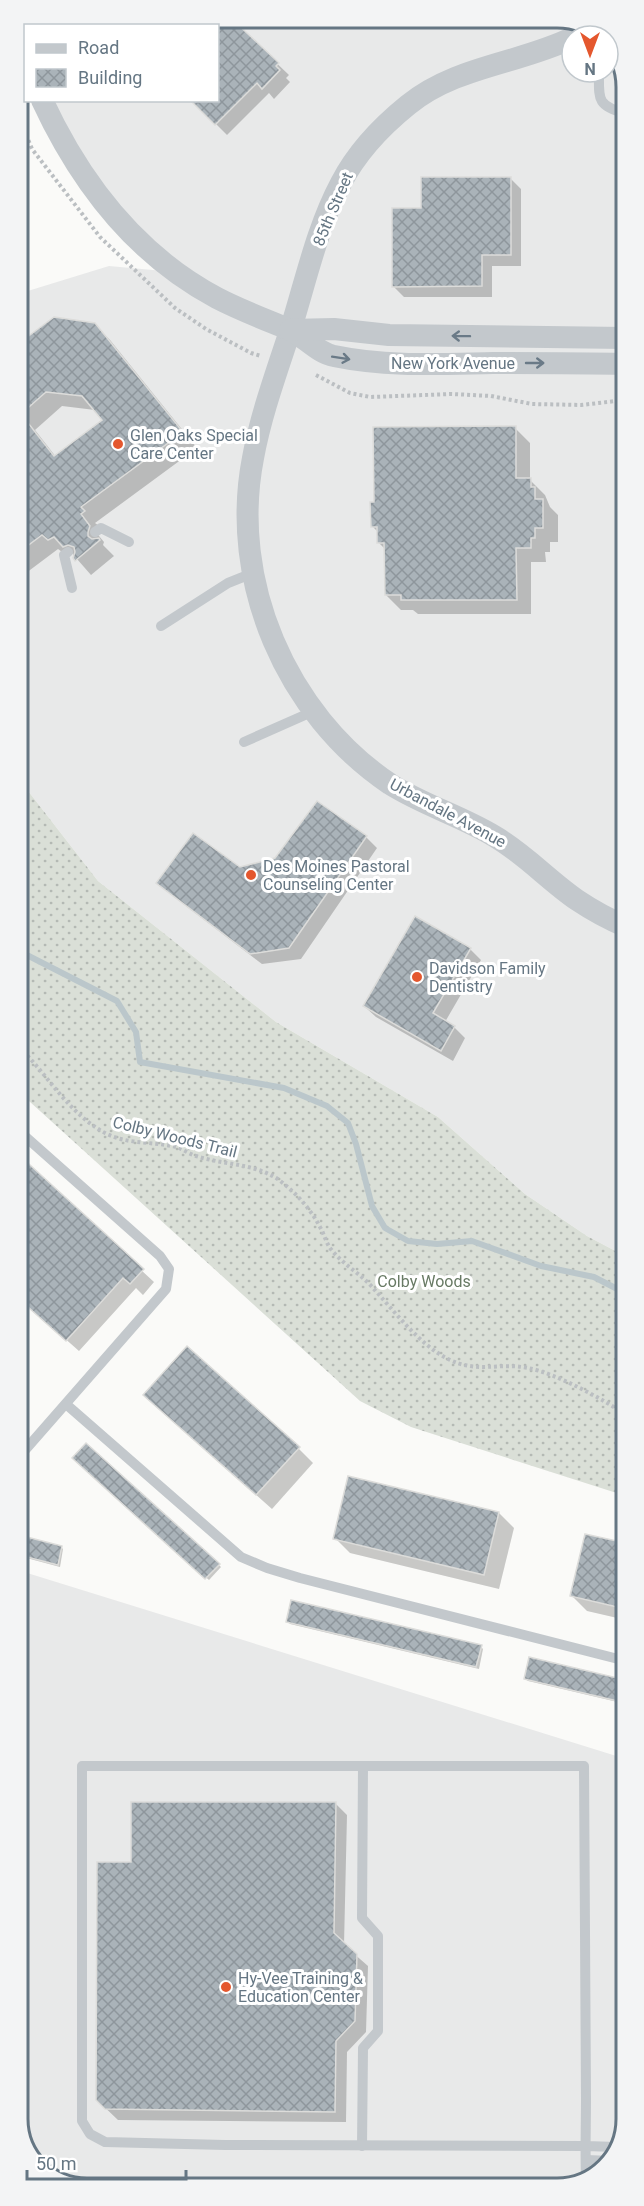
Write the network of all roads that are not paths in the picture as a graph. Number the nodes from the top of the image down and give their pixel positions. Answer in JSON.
{"nodes":[{"id":1,"x":560,"y":44,"type":"edge"},
{"id":2,"x":599,"y":84,"type":"edge"},
{"id":3,"x":43,"y":102,"type":"edge"},
{"id":4,"x":616,"y":111,"type":"edge"},
{"id":5,"x":290,"y":330,"type":"junction"},
{"id":6,"x":616,"y":338,"type":"edge"},
{"id":7,"x":616,"y":364,"type":"edge"},
{"id":8,"x":95,"y":532,"type":"dead end"},
{"id":9,"x":129,"y":542,"type":"dead end"},
{"id":10,"x":68,"y":552,"type":"dead end"},
{"id":11,"x":253,"y":573,"type":"junction"},
{"id":12,"x":72,"y":588,"type":"dead end"},
{"id":13,"x":161,"y":626,"type":"dead end"},
{"id":14,"x":314,"y":711,"type":"junction"},
{"id":15,"x":244,"y":742,"type":"dead end"},
{"id":16,"x":616,"y":922,"type":"edge"},
{"id":17,"x":28,"y":1139,"type":"edge"},
{"id":18,"x":66,"y":1405,"type":"junction"},
{"id":19,"x":28,"y":1447,"type":"edge"},
{"id":20,"x":616,"y":1658,"type":"edge"},
{"id":21,"x":363,"y":1766,"type":"junction"},
{"id":22,"x":362,"y":2146,"type":"junction"},
{"id":23,"x":585,"y":2146,"type":"junction"},
{"id":24,"x":608,"y":2147,"type":"edge"},
{"id":25,"x":585,"y":2160,"type":"junction"},
{"id":26,"x":598,"y":2160,"type":"edge"},
{"id":27,"x":586,"y":2170,"type":"edge"}],
"edges":[{"from":1,"to":5,"type":"street","name":"85th Street"},
{"from":2,"to":4,"type":"lane"},
{"from":3,"to":5,"type":"street","name":"New York Avenue"},
{"from":6,"to":5,"type":"street","name":"New York Avenue","one_way":true},
{"from":5,"to":7,"type":"street","name":"New York Avenue","one_way":true},
{"from":5,"to":11,"type":"street","name":"Urbandale Avenue"},
{"from":8,"to":9,"type":"lane"},
{"from":10,"to":12,"type":"lane"},
{"from":11,"to":13,"type":"lane"},
{"from":11,"to":14,"type":"street","name":"Urbandale Avenue"},
{"from":14,"to":15,"type":"lane"},
{"from":14,"to":16,"type":"street","name":"Urbandale Avenue"},
{"from":17,"to":18,"type":"lane"},
{"from":18,"to":19,"type":"lane"},
{"from":18,"to":20,"type":"lane"},
{"from":21,"to":22,"type":"lane"},
{"from":21,"to":22,"type":"lane"},
{"from":21,"to":23,"type":"lane"},
{"from":22,"to":23,"type":"lane"},
{"from":23,"to":24,"type":"lane"},
{"from":23,"to":25,"type":"lane"},
{"from":25,"to":26,"type":"lane"},
{"from":25,"to":27,"type":"lane"}]}
